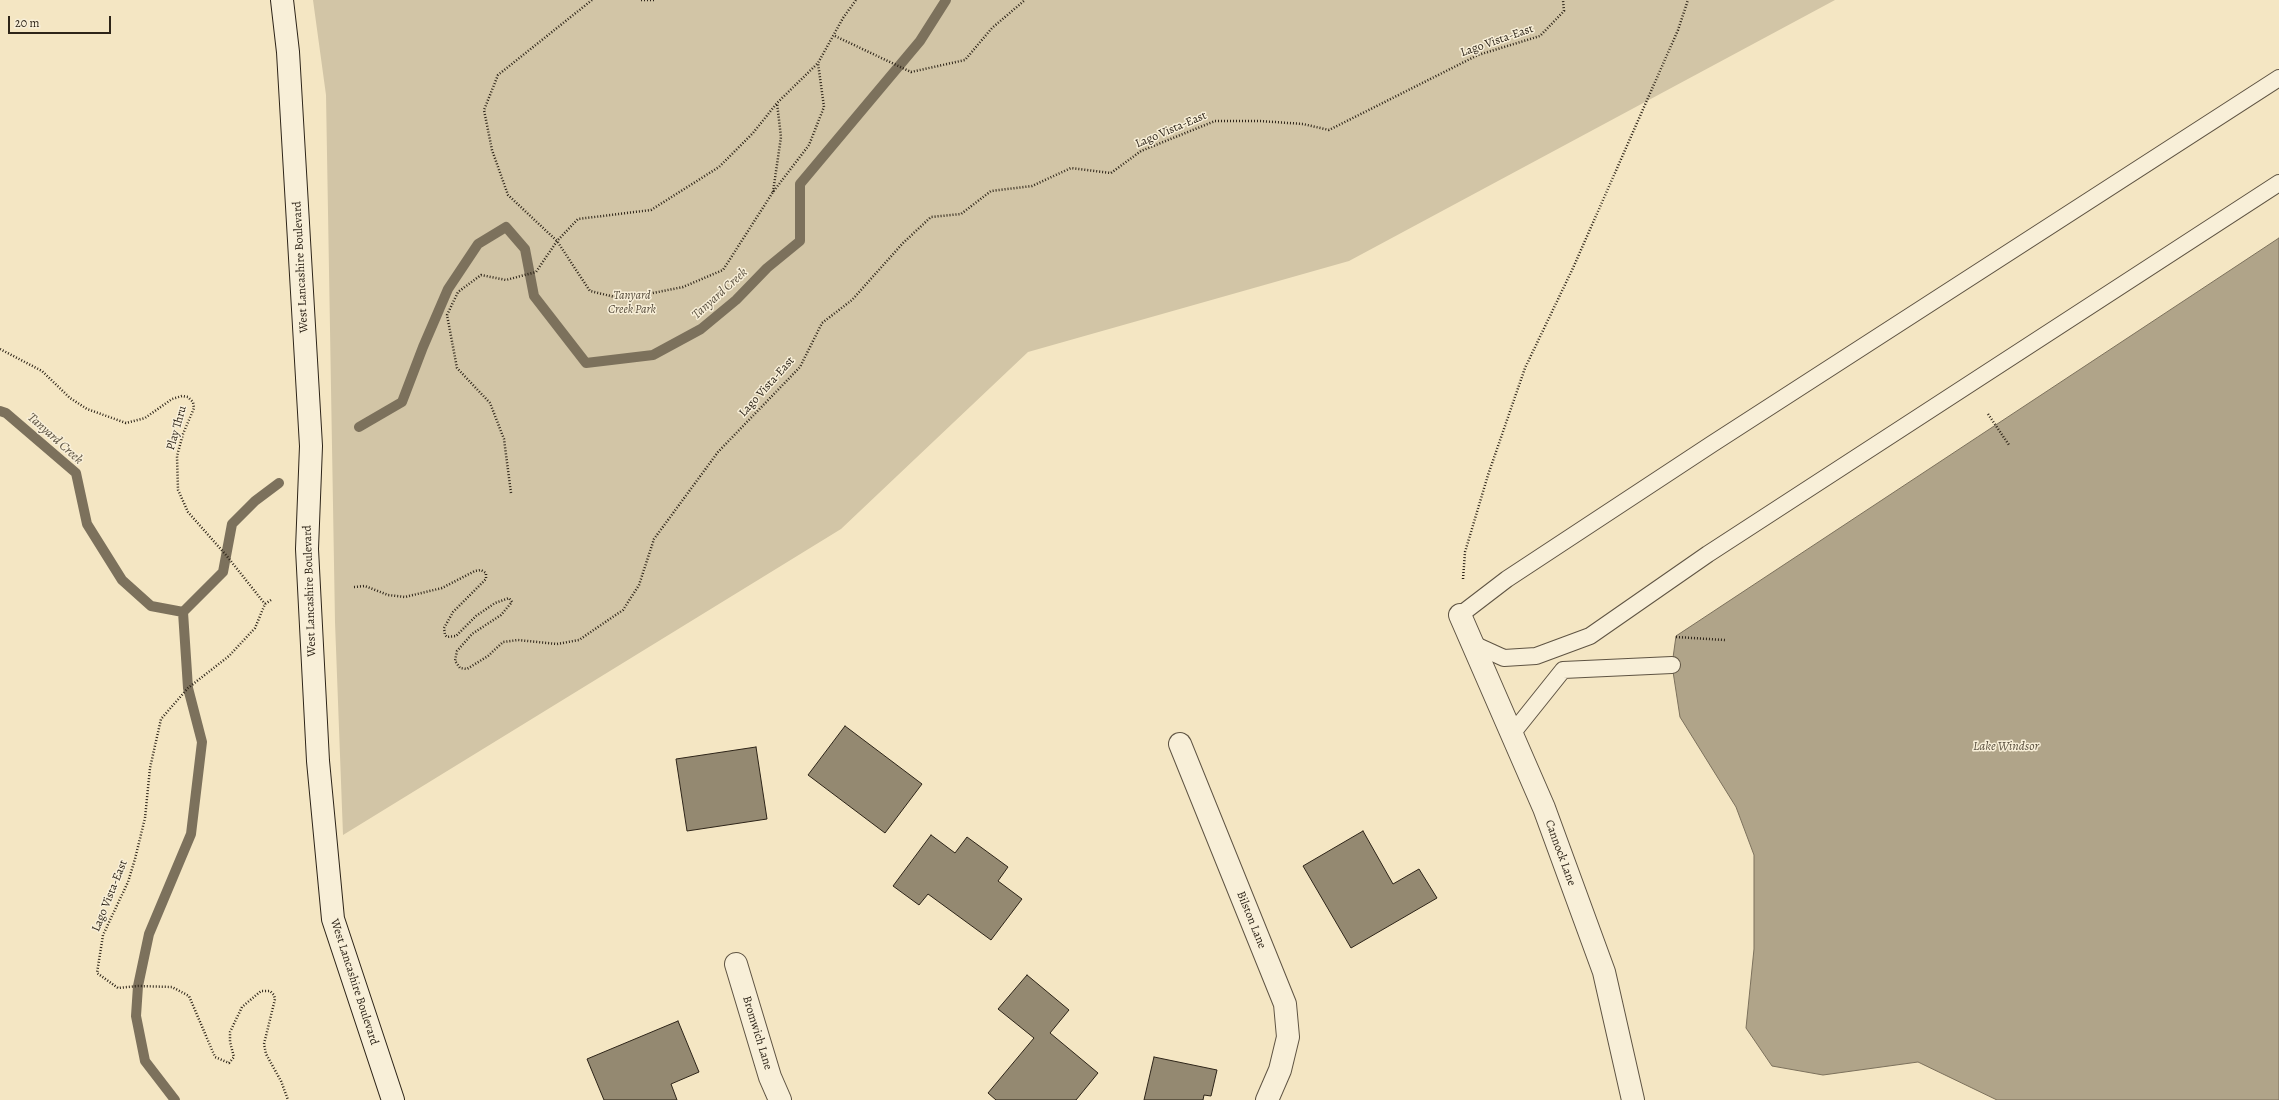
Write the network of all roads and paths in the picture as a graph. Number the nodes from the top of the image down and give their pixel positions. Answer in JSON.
{"nodes":[{"id":1,"x":282,"y":0,"type":"edge"},
{"id":2,"x":592,"y":0,"type":"edge"},
{"id":3,"x":641,"y":0,"type":"edge"},
{"id":4,"x":654,"y":0,"type":"edge"},
{"id":5,"x":856,"y":0,"type":"edge"},
{"id":6,"x":1025,"y":0,"type":"edge"},
{"id":7,"x":1563,"y":0,"type":"edge"},
{"id":8,"x":1688,"y":0,"type":"edge"},
{"id":9,"x":835,"y":36,"type":"junction"},
{"id":10,"x":818,"y":63,"type":"junction"},
{"id":11,"x":2279,"y":78,"type":"edge"},
{"id":12,"x":777,"y":103,"type":"junction"},
{"id":13,"x":2279,"y":183,"type":"edge"},
{"id":14,"x":773,"y":192,"type":"junction"},
{"id":15,"x":557,"y":241,"type":"junction"},
{"id":16,"x":0,"y":349,"type":"edge"},
{"id":17,"x":1988,"y":414,"type":"dead end"},
{"id":18,"x":2009,"y":445,"type":"dead end"},
{"id":19,"x":511,"y":493,"type":"dead end"},
{"id":20,"x":354,"y":587,"type":"dead end"},
{"id":21,"x":271,"y":600,"type":"dead end"},
{"id":22,"x":265,"y":604,"type":"junction"},
{"id":23,"x":1460,"y":615,"type":"junction"},
{"id":24,"x":1673,"y":637,"type":"dead end"},
{"id":25,"x":1725,"y":640,"type":"dead end"},
{"id":26,"x":1471,"y":643,"type":"junction"},
{"id":27,"x":1672,"y":666,"type":"dead end"},
{"id":28,"x":1511,"y":735,"type":"junction"},
{"id":29,"x":1180,"y":744,"type":"dead end"},
{"id":30,"x":736,"y":964,"type":"dead end"},
{"id":31,"x":288,"y":1100,"type":"edge"},
{"id":32,"x":393,"y":1100,"type":"edge"},
{"id":33,"x":780,"y":1100,"type":"edge"},
{"id":34,"x":1267,"y":1100,"type":"edge"},
{"id":35,"x":1633,"y":1100,"type":"edge"}],
"edges":[{"from":1,"to":32,"type":"main road","name":"West Lancashire Boulevard"},
{"from":2,"to":15,"type":"path"},
{"from":3,"to":4,"type":"path"},
{"from":5,"to":9,"type":"path"},
{"from":6,"to":9,"type":"path"},
{"from":7,"to":20,"type":"path","name":"Lago Vista-East"},
{"from":8,"to":23,"type":"path"},
{"from":9,"to":10,"type":"path"},
{"from":10,"to":12,"type":"path"},
{"from":10,"to":14,"type":"path"},
{"from":11,"to":23,"type":"lane"},
{"from":12,"to":14,"type":"path"},
{"from":12,"to":15,"type":"path"},
{"from":13,"to":26,"type":"lane"},
{"from":14,"to":15,"type":"path"},
{"from":15,"to":19,"type":"path"},
{"from":16,"to":22,"type":"path","name":"Play Thru"},
{"from":17,"to":18,"type":"path"},
{"from":21,"to":22,"type":"path"},
{"from":22,"to":31,"type":"path","name":"Lago Vista-East"},
{"from":23,"to":26,"type":"main road","name":"Cannock Lane"},
{"from":24,"to":25,"type":"path"},
{"from":26,"to":28,"type":"main road","name":"Cannock Lane"},
{"from":27,"to":28,"type":"lane"},
{"from":28,"to":35,"type":"main road","name":"Cannock Lane"},
{"from":29,"to":34,"type":"main road","name":"Bilston Lane"},
{"from":30,"to":33,"type":"main road","name":"Bromwich Lane"}]}
